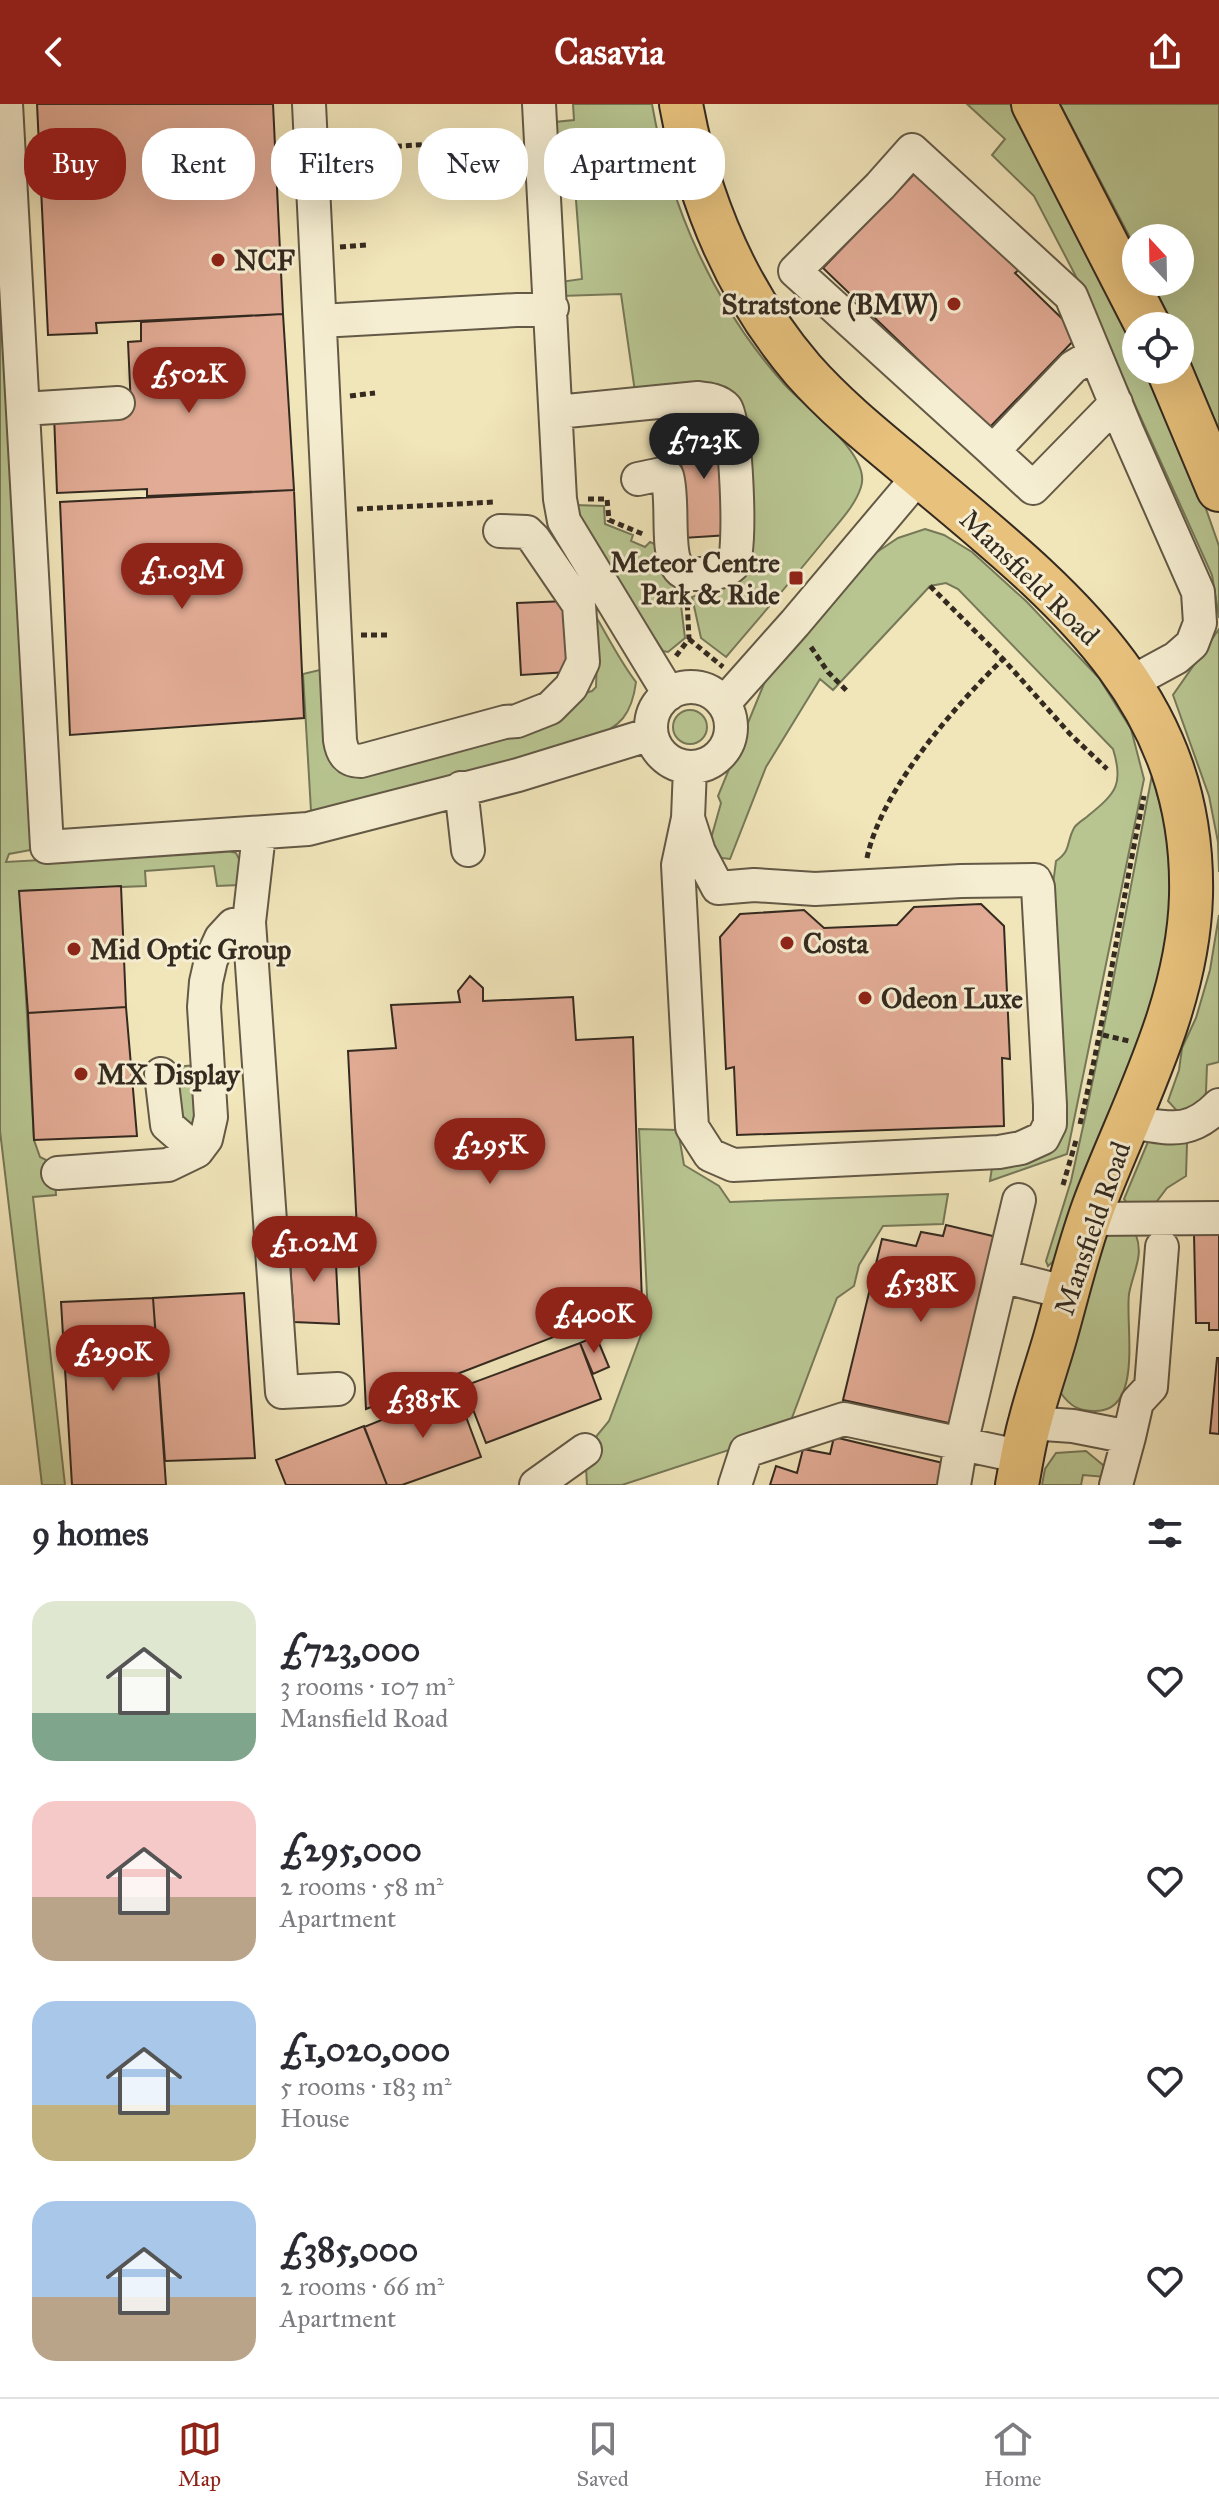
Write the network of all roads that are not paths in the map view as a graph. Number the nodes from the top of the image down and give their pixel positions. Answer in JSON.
{"nodes":[{"id":1,"x":6,"y":104,"type":"edge"},
{"id":2,"x":309,"y":104,"type":"edge"},
{"id":3,"x":539,"y":104,"type":"edge"},
{"id":4,"x":681,"y":104,"type":"edge"},
{"id":5,"x":1034,"y":104,"type":"edge"},
{"id":6,"x":552,"y":308,"type":"junction"},
{"id":7,"x":1141,"y":312,"type":"edge"},
{"id":8,"x":320,"y":321,"type":"junction"},
{"id":9,"x":1095,"y":354,"type":"junction"},
{"id":10,"x":1175,"y":384,"type":"edge"},
{"id":11,"x":118,"y":403,"type":"dead end"},
{"id":12,"x":1116,"y":403,"type":"junction"},
{"id":13,"x":23,"y":409,"type":"junction"},
{"id":14,"x":557,"y":412,"type":"junction"},
{"id":15,"x":993,"y":451,"type":"junction"},
{"id":16,"x":919,"y":476,"type":"junction"},
{"id":17,"x":638,"y":479,"type":"dead end"},
{"id":18,"x":1219,"y":489,"type":"edge"},
{"id":19,"x":499,"y":516,"type":"road end"},
{"id":20,"x":1130,"y":683,"type":"junction"},
{"id":21,"x":663,"y":684,"type":"junction"},
{"id":22,"x":734,"y":692,"type":"junction"},
{"id":23,"x":651,"y":734,"type":"junction"},
{"id":24,"x":690,"y":768,"type":"junction"},
{"id":25,"x":461,"y":788,"type":"junction"},
{"id":26,"x":688,"y":818,"type":"junction"},
{"id":27,"x":259,"y":834,"type":"junction"},
{"id":28,"x":468,"y":850,"type":"dead end"},
{"id":29,"x":718,"y":888,"type":"junction"},
{"id":30,"x":249,"y":922,"type":"junction"},
{"id":31,"x":682,"y":933,"type":"junction"},
{"id":32,"x":161,"y":1074,"type":"dead end"},
{"id":33,"x":1219,"y":1105,"type":"edge"},
{"id":34,"x":1128,"y":1122,"type":"junction"},
{"id":35,"x":197,"y":1151,"type":"junction"},
{"id":36,"x":58,"y":1173,"type":"dead end"},
{"id":37,"x":1019,"y":1200,"type":"dead end"},
{"id":38,"x":1219,"y":1218,"type":"edge"},
{"id":39,"x":1090,"y":1219,"type":"junction"},
{"id":40,"x":1162,"y":1247,"type":"dead end"},
{"id":41,"x":1001,"y":1276,"type":"junction"},
{"id":42,"x":1068,"y":1293,"type":"junction"},
{"id":43,"x":338,"y":1389,"type":"dead end"},
{"id":44,"x":1129,"y":1437,"type":"junction"},
{"id":45,"x":961,"y":1444,"type":"junction"},
{"id":46,"x":585,"y":1450,"type":"dead end"},
{"id":47,"x":1023,"y":1455,"type":"edge"},
{"id":48,"x":536,"y":1485,"type":"edge"},
{"id":49,"x":735,"y":1485,"type":"edge"},
{"id":50,"x":954,"y":1485,"type":"edge"},
{"id":51,"x":1116,"y":1485,"type":"edge"}],
"edges":[{"from":1,"to":13,"type":"street"},
{"from":2,"to":8,"type":"street"},
{"from":3,"to":6,"type":"street"},
{"from":4,"to":16,"type":"main road","name":"Mansfield Road"},
{"from":5,"to":7,"type":"highway"},
{"from":6,"to":8,"type":"street"},
{"from":6,"to":14,"type":"street"},
{"from":8,"to":19,"type":"street"},
{"from":9,"to":12,"type":"street"},
{"from":9,"to":15,"type":"street"},
{"from":9,"to":15,"type":"street"},
{"from":10,"to":18,"type":"highway"},
{"from":11,"to":13,"type":"street"},
{"from":12,"to":15,"type":"street"},
{"from":12,"to":20,"type":"street"},
{"from":13,"to":27,"type":"street"},
{"from":14,"to":17,"type":"street"},
{"from":14,"to":21,"type":"street"},
{"from":16,"to":20,"type":"main road","name":"Mansfield Road"},
{"from":16,"to":22,"type":"street"},
{"from":20,"to":34,"type":"main road","name":"Mansfield Road"},
{"from":21,"to":22,"type":"street"},
{"from":21,"to":23,"type":"street"},
{"from":22,"to":24,"type":"street"},
{"from":23,"to":24,"type":"street"},
{"from":23,"to":25,"type":"street"},
{"from":24,"to":26,"type":"street"},
{"from":25,"to":27,"type":"street"},
{"from":25,"to":28,"type":"street"},
{"from":26,"to":29,"type":"street"},
{"from":26,"to":31,"type":"street"},
{"from":27,"to":30,"type":"street"},
{"from":29,"to":31,"type":"street"},
{"from":29,"to":31,"type":"street"},
{"from":30,"to":35,"type":"street"},
{"from":30,"to":43,"type":"street"},
{"from":32,"to":35,"type":"street"},
{"from":33,"to":34,"type":"street"},
{"from":34,"to":39,"type":"main road","name":"Mansfield Road"},
{"from":35,"to":36,"type":"street"},
{"from":37,"to":41,"type":"street"},
{"from":38,"to":39,"type":"street"},
{"from":39,"to":42,"type":"main road","name":"Mansfield Road"},
{"from":40,"to":44,"type":"street"},
{"from":41,"to":42,"type":"street"},
{"from":41,"to":45,"type":"street"},
{"from":42,"to":47,"type":"main road","name":"Mansfield Road"},
{"from":44,"to":47,"type":"street"},
{"from":44,"to":51,"type":"street"},
{"from":45,"to":47,"type":"street"},
{"from":45,"to":49,"type":"street"},
{"from":45,"to":50,"type":"street"},
{"from":46,"to":48,"type":"street"}]}
